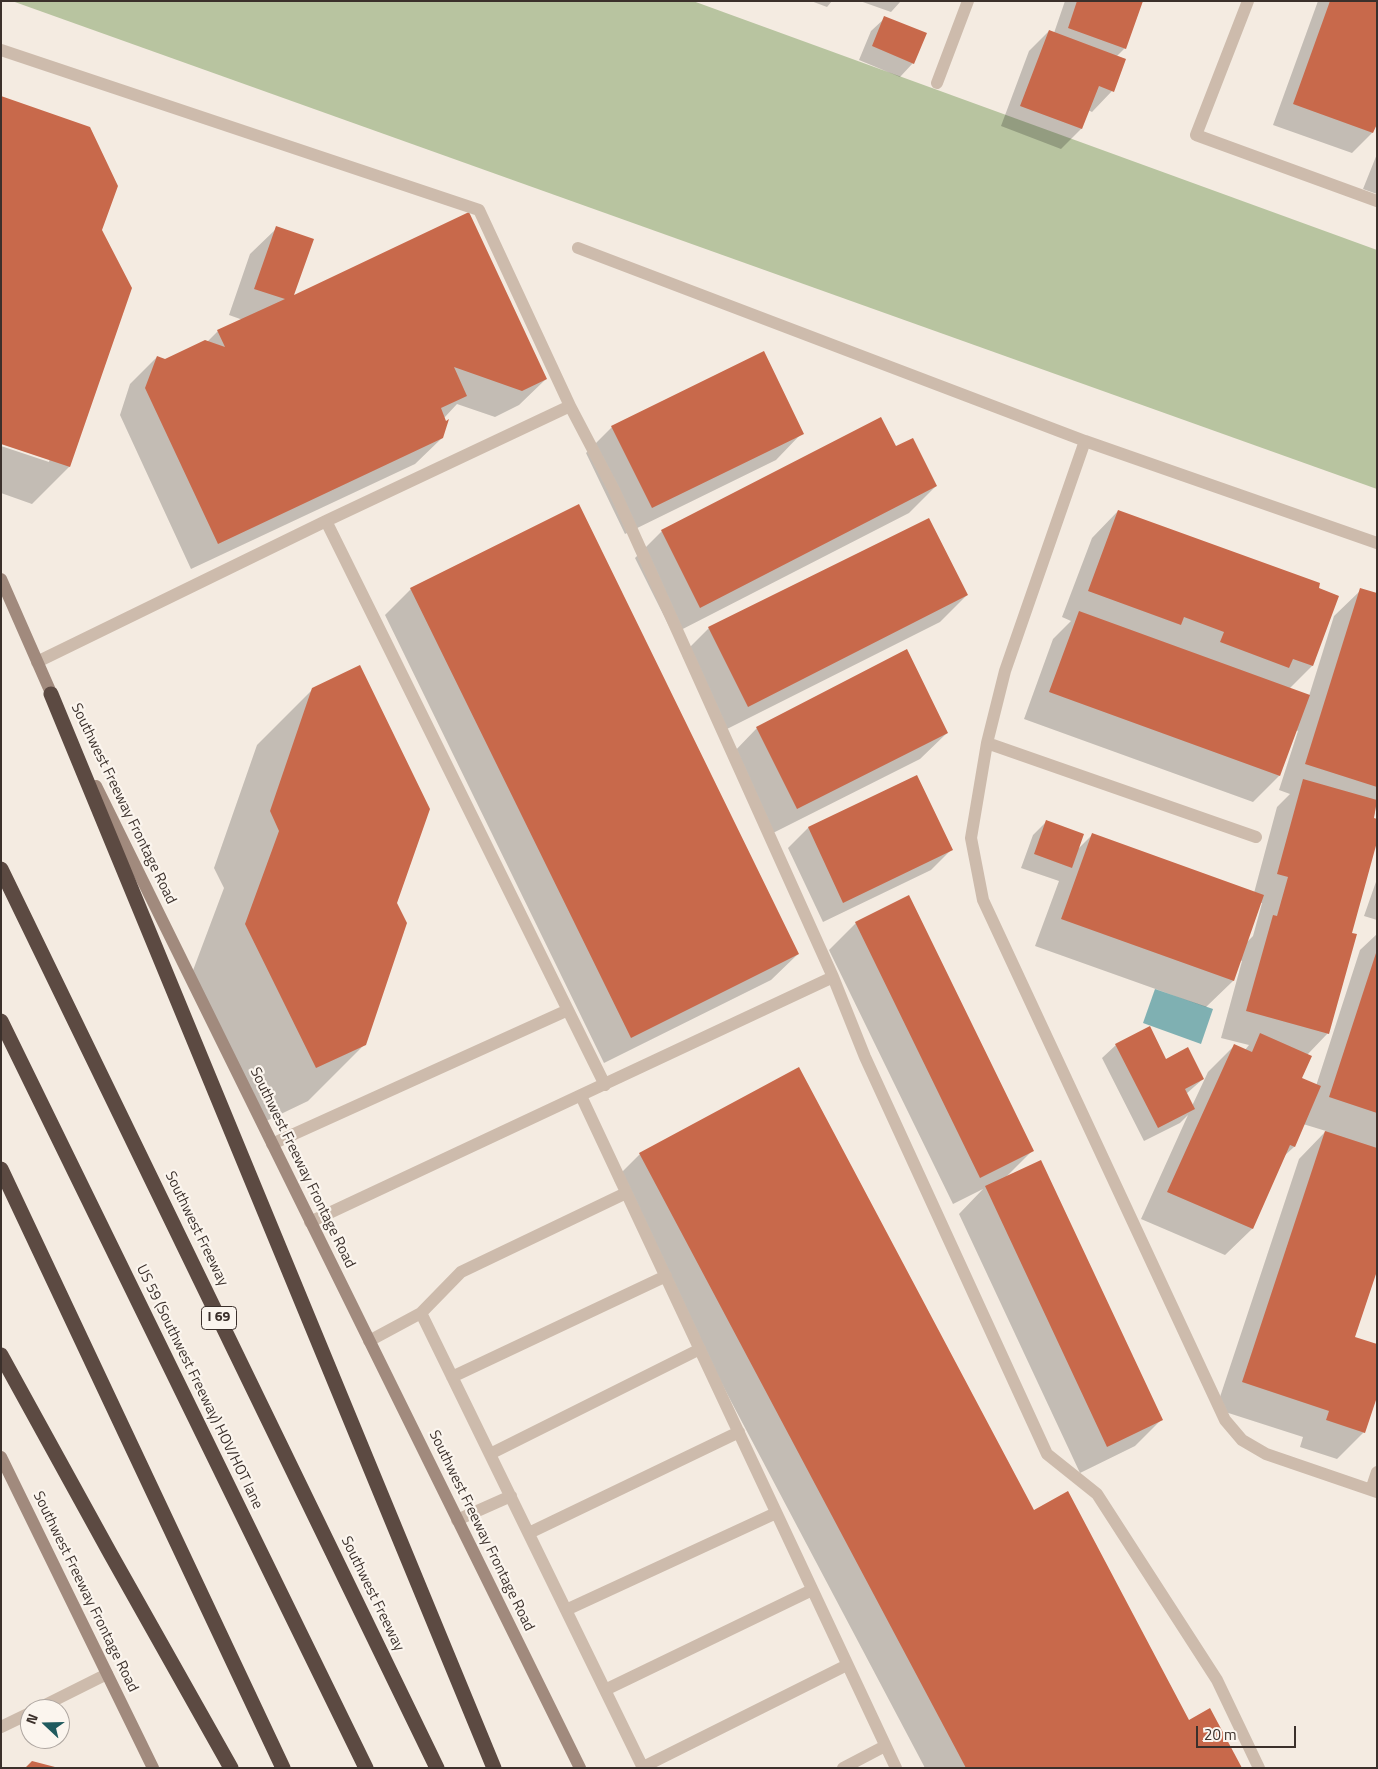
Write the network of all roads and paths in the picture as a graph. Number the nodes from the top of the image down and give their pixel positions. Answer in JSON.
{"nodes":[{"id":1,"x":968,"y":1,"type":"edge"},
{"id":2,"x":1248,"y":1,"type":"edge"},
{"id":3,"x":1,"y":50,"type":"edge"},
{"id":4,"x":937,"y":82,"type":"dead end"},
{"id":5,"x":1377,"y":201,"type":"edge"},
{"id":6,"x":578,"y":248,"type":"dead end"},
{"id":7,"x":570,"y":406,"type":"junction"},
{"id":8,"x":1085,"y":441,"type":"junction"},
{"id":9,"x":326,"y":521,"type":"junction"},
{"id":10,"x":1377,"y":543,"type":"edge"},
{"id":11,"x":1,"y":579,"type":"edge"},
{"id":12,"x":37,"y":662,"type":"junction"},
{"id":13,"x":51,"y":694,"type":"junction"},
{"id":14,"x":987,"y":743,"type":"junction"},
{"id":15,"x":1256,"y":837,"type":"dead end"},
{"id":16,"x":1,"y":868,"type":"edge"},
{"id":17,"x":833,"y":978,"type":"junction"},
{"id":18,"x":568,"y":1010,"type":"junction"},
{"id":19,"x":1,"y":1021,"type":"edge"},
{"id":20,"x":606,"y":1085,"type":"junction"},
{"id":21,"x":581,"y":1096,"type":"junction"},
{"id":22,"x":272,"y":1144,"type":"junction"},
{"id":23,"x":1,"y":1169,"type":"edge"},
{"id":24,"x":626,"y":1193,"type":"junction"},
{"id":25,"x":310,"y":1222,"type":"junction"},
{"id":26,"x":666,"y":1276,"type":"junction"},
{"id":27,"x":421,"y":1313,"type":"junction"},
{"id":28,"x":369,"y":1341,"type":"junction"},
{"id":29,"x":700,"y":1350,"type":"junction"},
{"id":30,"x":1,"y":1355,"type":"edge"},
{"id":31,"x":452,"y":1377,"type":"junction"},
{"id":32,"x":739,"y":1432,"type":"junction"},
{"id":33,"x":490,"y":1454,"type":"junction"},
{"id":34,"x":2,"y":1458,"type":"edge"},
{"id":35,"x":1377,"y":1472,"type":"edge"},
{"id":36,"x":1374,"y":1491,"type":"edge"},
{"id":37,"x":511,"y":1496,"type":"junction"},
{"id":38,"x":776,"y":1513,"type":"junction"},
{"id":39,"x":457,"y":1520,"type":"junction"},
{"id":40,"x":528,"y":1533,"type":"junction"},
{"id":41,"x":812,"y":1590,"type":"junction"},
{"id":42,"x":566,"y":1610,"type":"junction"},
{"id":43,"x":848,"y":1666,"type":"junction"},
{"id":44,"x":107,"y":1674,"type":"junction"},
{"id":45,"x":605,"y":1690,"type":"junction"},
{"id":46,"x":57,"y":1699,"type":"edge"},
{"id":47,"x":20,"y":1717,"type":"edge"},
{"id":48,"x":1,"y":1727,"type":"edge"},
{"id":49,"x":886,"y":1746,"type":"junction"},
{"id":50,"x":154,"y":1768,"type":"edge"},
{"id":51,"x":231,"y":1768,"type":"edge"},
{"id":52,"x":283,"y":1768,"type":"edge"},
{"id":53,"x":366,"y":1768,"type":"edge"},
{"id":54,"x":437,"y":1768,"type":"edge"},
{"id":55,"x":494,"y":1768,"type":"edge"},
{"id":56,"x":580,"y":1768,"type":"edge"},
{"id":57,"x":643,"y":1768,"type":"edge"},
{"id":58,"x":843,"y":1768,"type":"edge"},
{"id":59,"x":896,"y":1768,"type":"edge"},
{"id":60,"x":1259,"y":1768,"type":"edge"}],
"edges":[{"from":1,"to":4,"type":"street"},
{"from":2,"to":5,"type":"street"},
{"from":3,"to":7,"type":"street"},
{"from":6,"to":8,"type":"street"},
{"from":7,"to":9,"type":"street"},
{"from":7,"to":17,"type":"street"},
{"from":8,"to":10,"type":"street"},
{"from":8,"to":14,"type":"street"},
{"from":9,"to":12,"type":"street"},
{"from":9,"to":18,"type":"street"},
{"from":11,"to":12,"type":"main road","name":"Southwest Freeway Frontage Road"},
{"from":12,"to":13,"type":"main road","name":"Southwest Freeway Frontage Road"},
{"from":13,"to":22,"type":"main road","name":"Southwest Freeway Frontage Road"},
{"from":13,"to":55,"type":"highway"},
{"from":14,"to":15,"type":"street"},
{"from":14,"to":36,"type":"street"},
{"from":16,"to":54,"type":"highway","name":"Southwest Freeway","number":"I 69"},
{"from":17,"to":20,"type":"street"},
{"from":17,"to":60,"type":"street"},
{"from":18,"to":20,"type":"street"},
{"from":18,"to":22,"type":"street"},
{"from":19,"to":53,"type":"highway","name":"US 59 (Southwest Freeway) HOV/HOT lane"},
{"from":20,"to":21,"type":"street"},
{"from":21,"to":24,"type":"street"},
{"from":21,"to":25,"type":"street"},
{"from":22,"to":25,"type":"main road","name":"Southwest Freeway Frontage Road"},
{"from":23,"to":52,"type":"highway"},
{"from":24,"to":26,"type":"street"},
{"from":24,"to":27,"type":"street"},
{"from":25,"to":28,"type":"main road","name":"Southwest Freeway Frontage Road"},
{"from":26,"to":29,"type":"street"},
{"from":26,"to":31,"type":"street"},
{"from":27,"to":28,"type":"street"},
{"from":27,"to":31,"type":"street"},
{"from":28,"to":39,"type":"main road","name":"Southwest Freeway Frontage Road"},
{"from":29,"to":32,"type":"street"},
{"from":29,"to":33,"type":"street"},
{"from":30,"to":51,"type":"highway"},
{"from":31,"to":33,"type":"street"},
{"from":32,"to":38,"type":"street"},
{"from":32,"to":40,"type":"street"},
{"from":33,"to":37,"type":"street"},
{"from":34,"to":44,"type":"main road","name":"Southwest Freeway Frontage Road"},
{"from":35,"to":36,"type":"street"},
{"from":37,"to":39,"type":"street"},
{"from":37,"to":40,"type":"street"},
{"from":38,"to":41,"type":"street"},
{"from":38,"to":42,"type":"street"},
{"from":39,"to":56,"type":"main road","name":"Southwest Freeway Frontage Road"},
{"from":40,"to":42,"type":"street"},
{"from":41,"to":43,"type":"street"},
{"from":41,"to":45,"type":"street"},
{"from":42,"to":45,"type":"street"},
{"from":43,"to":49,"type":"street"},
{"from":43,"to":57,"type":"street"},
{"from":44,"to":46,"type":"street"},
{"from":44,"to":50,"type":"main road","name":"Southwest Freeway Frontage Road"},
{"from":45,"to":57,"type":"street"},
{"from":47,"to":48,"type":"street"},
{"from":49,"to":58,"type":"street"},
{"from":49,"to":59,"type":"street"}]}
